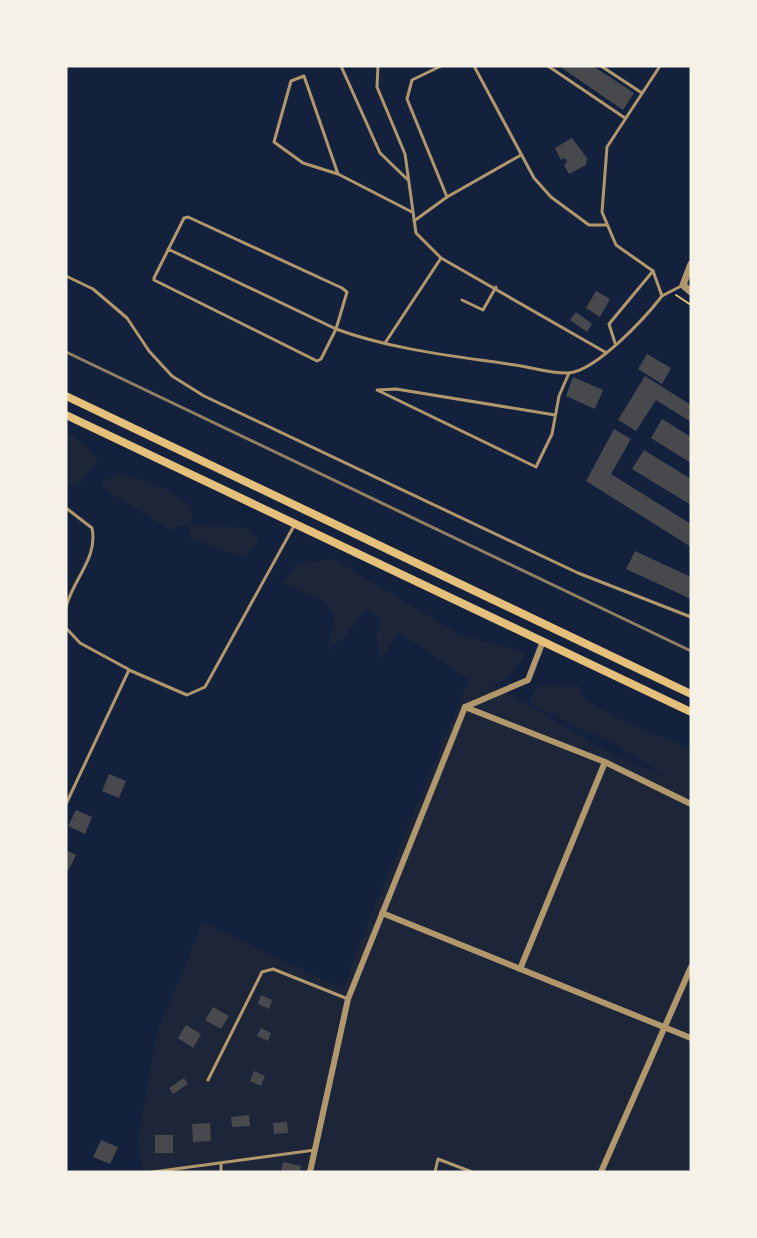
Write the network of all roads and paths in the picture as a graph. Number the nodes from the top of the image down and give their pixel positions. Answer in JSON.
{"nodes":[{"id":1,"x":341,"y":66,"type":"edge"},
{"id":2,"x":378,"y":66,"type":"edge"},
{"id":3,"x":441,"y":66,"type":"edge"},
{"id":4,"x":474,"y":66,"type":"edge"},
{"id":5,"x":548,"y":66,"type":"edge"},
{"id":6,"x":601,"y":66,"type":"edge"},
{"id":7,"x":660,"y":66,"type":"edge"},
{"id":8,"x":642,"y":93,"type":"junction"},
{"id":9,"x":625,"y":118,"type":"junction"},
{"id":10,"x":521,"y":155,"type":"junction"},
{"id":11,"x":338,"y":174,"type":"junction"},
{"id":12,"x":408,"y":180,"type":"junction"},
{"id":13,"x":447,"y":197,"type":"junction"},
{"id":14,"x":412,"y":212,"type":"junction"},
{"id":15,"x":414,"y":221,"type":"junction"},
{"id":16,"x":608,"y":225,"type":"junction"},
{"id":17,"x":168,"y":249,"type":"junction"},
{"id":18,"x":441,"y":258,"type":"junction"},
{"id":19,"x":691,"y":264,"type":"edge"},
{"id":20,"x":653,"y":271,"type":"junction"},
{"id":21,"x":66,"y":276,"type":"edge"},
{"id":22,"x":683,"y":285,"type":"junction"},
{"id":23,"x":496,"y":288,"type":"junction"},
{"id":24,"x":670,"y":292,"type":"junction"},
{"id":25,"x":691,"y":292,"type":"edge"},
{"id":26,"x":662,"y":296,"type":"junction"},
{"id":27,"x":462,"y":300,"type":"dead end"},
{"id":28,"x":691,"y":305,"type":"edge"},
{"id":29,"x":336,"y":329,"type":"junction"},
{"id":30,"x":385,"y":343,"type":"junction"},
{"id":31,"x":615,"y":344,"type":"junction"},
{"id":32,"x":605,"y":352,"type":"junction"},
{"id":33,"x":569,"y":373,"type":"junction"},
{"id":34,"x":66,"y":396,"type":"edge"},
{"id":35,"x":66,"y":415,"type":"edge"},
{"id":36,"x":555,"y":415,"type":"junction"},
{"id":37,"x":66,"y":508,"type":"edge"},
{"id":38,"x":295,"y":524,"type":"junction"},
{"id":39,"x":691,"y":617,"type":"edge"},
{"id":40,"x":543,"y":641,"type":"junction"},
{"id":41,"x":129,"y":670,"type":"junction"},
{"id":42,"x":691,"y":694,"type":"edge"},
{"id":43,"x":465,"y":707,"type":"junction"},
{"id":44,"x":691,"y":712,"type":"edge"},
{"id":45,"x":605,"y":762,"type":"junction"},
{"id":46,"x":66,"y":804,"type":"edge"},
{"id":47,"x":691,"y":804,"type":"edge"},
{"id":48,"x":382,"y":913,"type":"junction"},
{"id":49,"x":691,"y":967,"type":"edge"},
{"id":50,"x":520,"y":969,"type":"junction"},
{"id":51,"x":348,"y":999,"type":"junction"},
{"id":52,"x":664,"y":1028,"type":"junction"},
{"id":53,"x":691,"y":1038,"type":"edge"},
{"id":54,"x":208,"y":1080,"type":"dead end"},
{"id":55,"x":315,"y":1150,"type":"junction"},
{"id":56,"x":221,"y":1164,"type":"junction"},
{"id":57,"x":153,"y":1172,"type":"edge"},
{"id":58,"x":221,"y":1172,"type":"edge"},
{"id":59,"x":310,"y":1172,"type":"edge"},
{"id":60,"x":435,"y":1172,"type":"edge"},
{"id":61,"x":472,"y":1172,"type":"edge"},
{"id":62,"x":602,"y":1172,"type":"edge"}],
"edges":[{"from":1,"to":12,"type":"lane"},
{"from":2,"to":12,"type":"lane"},
{"from":3,"to":13,"type":"lane"},
{"from":4,"to":10,"type":"lane"},
{"from":5,"to":9,"type":"lane"},
{"from":6,"to":8,"type":"lane"},
{"from":7,"to":8,"type":"lane"},
{"from":8,"to":9,"type":"lane"},
{"from":9,"to":16,"type":"lane"},
{"from":10,"to":13,"type":"lane"},
{"from":10,"to":16,"type":"lane"},
{"from":11,"to":11,"type":"lane"},
{"from":11,"to":14,"type":"lane"},
{"from":12,"to":14,"type":"lane"},
{"from":13,"to":15,"type":"lane"},
{"from":14,"to":15,"type":"lane"},
{"from":15,"to":18,"type":"lane"},
{"from":16,"to":20,"type":"lane"},
{"from":17,"to":29,"type":"lane"},
{"from":17,"to":29,"type":"lane"},
{"from":17,"to":29,"type":"lane"},
{"from":18,"to":23,"type":"lane"},
{"from":18,"to":30,"type":"lane"},
{"from":19,"to":22,"type":"street"},
{"from":20,"to":26,"type":"lane"},
{"from":20,"to":31,"type":"lane"},
{"from":21,"to":39,"type":"lane"},
{"from":22,"to":24,"type":"lane"},
{"from":22,"to":25,"type":"street"},
{"from":23,"to":27,"type":"lane"},
{"from":23,"to":32,"type":"lane"},
{"from":24,"to":26,"type":"lane"},
{"from":24,"to":28,"type":"path"},
{"from":26,"to":31,"type":"lane"},
{"from":29,"to":30,"type":"lane"},
{"from":30,"to":33,"type":"lane"},
{"from":31,"to":32,"type":"lane"},
{"from":32,"to":33,"type":"lane"},
{"from":33,"to":36,"type":"lane"},
{"from":34,"to":42,"type":"main road"},
{"from":35,"to":38,"type":"main road"},
{"from":36,"to":36,"type":"lane"},
{"from":37,"to":41,"type":"lane"},
{"from":38,"to":40,"type":"main road"},
{"from":38,"to":41,"type":"lane"},
{"from":40,"to":43,"type":"street"},
{"from":40,"to":44,"type":"main road"},
{"from":41,"to":46,"type":"lane"},
{"from":43,"to":45,"type":"street"},
{"from":43,"to":48,"type":"street"},
{"from":45,"to":47,"type":"street"},
{"from":45,"to":50,"type":"street"},
{"from":48,"to":50,"type":"street"},
{"from":48,"to":51,"type":"street"},
{"from":49,"to":52,"type":"street"},
{"from":50,"to":52,"type":"street"},
{"from":51,"to":54,"type":"lane"},
{"from":51,"to":55,"type":"street"},
{"from":52,"to":53,"type":"street"},
{"from":52,"to":62,"type":"street"},
{"from":55,"to":56,"type":"lane"},
{"from":55,"to":59,"type":"street"},
{"from":56,"to":57,"type":"lane"},
{"from":56,"to":58,"type":"lane"},
{"from":60,"to":61,"type":"lane"}]}
